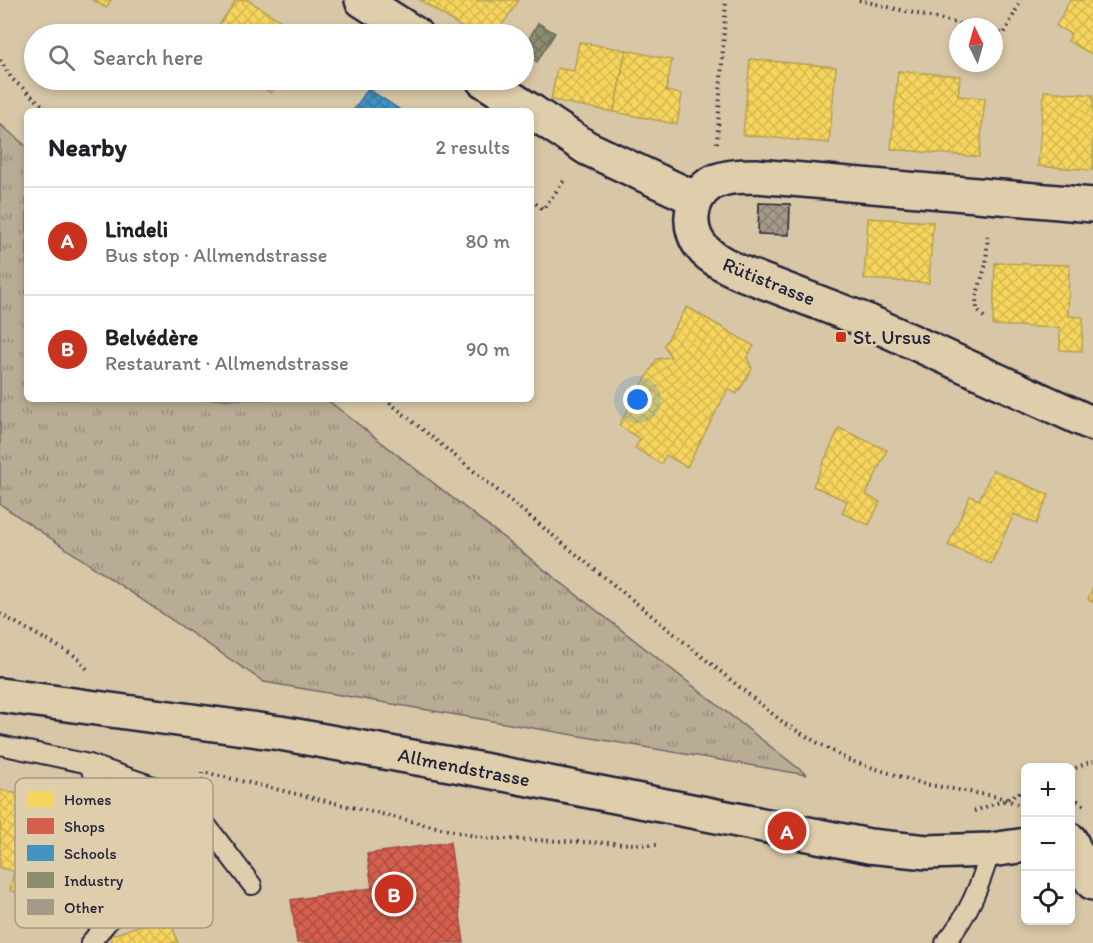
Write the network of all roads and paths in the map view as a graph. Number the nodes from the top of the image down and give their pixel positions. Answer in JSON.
{"nodes":[{"id":1,"x":362,"y":0,"type":"edge"},
{"id":2,"x":726,"y":0,"type":"edge"},
{"id":3,"x":859,"y":0,"type":"edge"},
{"id":4,"x":1021,"y":0,"type":"edge"},
{"id":5,"x":949,"y":22,"type":"edge"},
{"id":6,"x":399,"y":24,"type":"edge"},
{"id":7,"x":1003,"y":34,"type":"edge"},
{"id":8,"x":0,"y":60,"type":"edge"},
{"id":9,"x":24,"y":89,"type":"edge"},
{"id":10,"x":25,"y":90,"type":"edge"},
{"id":11,"x":498,"y":90,"type":"edge"},
{"id":12,"x":46,"y":108,"type":"edge"},
{"id":13,"x":526,"y":108,"type":"edge"},
{"id":14,"x":534,"y":113,"type":"edge"},
{"id":15,"x":717,"y":147,"type":"dead end"},
{"id":16,"x":587,"y":148,"type":"junction"},
{"id":17,"x":696,"y":199,"type":"junction"},
{"id":18,"x":534,"y":202,"type":"edge"},
{"id":19,"x":1093,"y":206,"type":"edge"},
{"id":20,"x":988,"y":239,"type":"dead end"},
{"id":21,"x":984,"y":317,"type":"dead end"},
{"id":22,"x":389,"y":402,"type":"edge"},
{"id":23,"x":1093,"y":424,"type":"edge"},
{"id":24,"x":0,"y":614,"type":"edge"},
{"id":25,"x":0,"y":695,"type":"edge"},
{"id":26,"x":97,"y":707,"type":"junction"},
{"id":27,"x":0,"y":745,"type":"edge"},
{"id":28,"x":1093,"y":760,"type":"edge"},
{"id":29,"x":89,"y":764,"type":"junction"},
{"id":30,"x":1075,"y":768,"type":"edge"},
{"id":31,"x":94,"y":778,"type":"edge"},
{"id":32,"x":130,"y":778,"type":"edge"},
{"id":33,"x":202,"y":778,"type":"edge"},
{"id":34,"x":1021,"y":792,"type":"edge"},
{"id":35,"x":1006,"y":800,"type":"junction"},
{"id":36,"x":1021,"y":805,"type":"edge"},
{"id":37,"x":963,"y":815,"type":"dead end"},
{"id":38,"x":1093,"y":832,"type":"edge"},
{"id":39,"x":213,"y":834,"type":"edge"},
{"id":40,"x":1075,"y":837,"type":"edge"},
{"id":41,"x":660,"y":845,"type":"dead end"},
{"id":42,"x":1021,"y":846,"type":"edge"},
{"id":43,"x":1075,"y":848,"type":"edge"},
{"id":44,"x":991,"y":850,"type":"junction"},
{"id":45,"x":1093,"y":884,"type":"edge"},
{"id":46,"x":252,"y":885,"type":"dead end"},
{"id":47,"x":103,"y":928,"type":"edge"},
{"id":48,"x":90,"y":943,"type":"edge"},
{"id":49,"x":945,"y":943,"type":"edge"}],
"edges":[{"from":1,"to":6,"type":"street"},
{"from":2,"to":15,"type":"path"},
{"from":3,"to":5,"type":"path"},
{"from":4,"to":7,"type":"path"},
{"from":8,"to":9,"type":"path"},
{"from":10,"to":12,"type":"path"},
{"from":11,"to":13,"type":"street"},
{"from":14,"to":16,"type":"street"},
{"from":16,"to":17,"type":"street"},
{"from":16,"to":18,"type":"path"},
{"from":17,"to":19,"type":"street"},
{"from":17,"to":23,"type":"street","name":"Rütistrasse"},
{"from":20,"to":21,"type":"path"},
{"from":22,"to":35,"type":"path"},
{"from":24,"to":26,"type":"path"},
{"from":25,"to":26,"type":"street","name":"Allmendstrasse"},
{"from":26,"to":44,"type":"street","name":"Allmendstrasse"},
{"from":27,"to":29,"type":"lane"},
{"from":28,"to":30,"type":"path"},
{"from":29,"to":31,"type":"lane"},
{"from":29,"to":32,"type":"lane"},
{"from":33,"to":41,"type":"path"},
{"from":34,"to":35,"type":"path"},
{"from":35,"to":36,"type":"path"},
{"from":35,"to":37,"type":"path"},
{"from":38,"to":40,"type":"street"},
{"from":39,"to":46,"type":"lane"},
{"from":42,"to":44,"type":"street"},
{"from":43,"to":45,"type":"street"},
{"from":44,"to":49,"type":"lane"},
{"from":47,"to":48,"type":"lane"}]}
